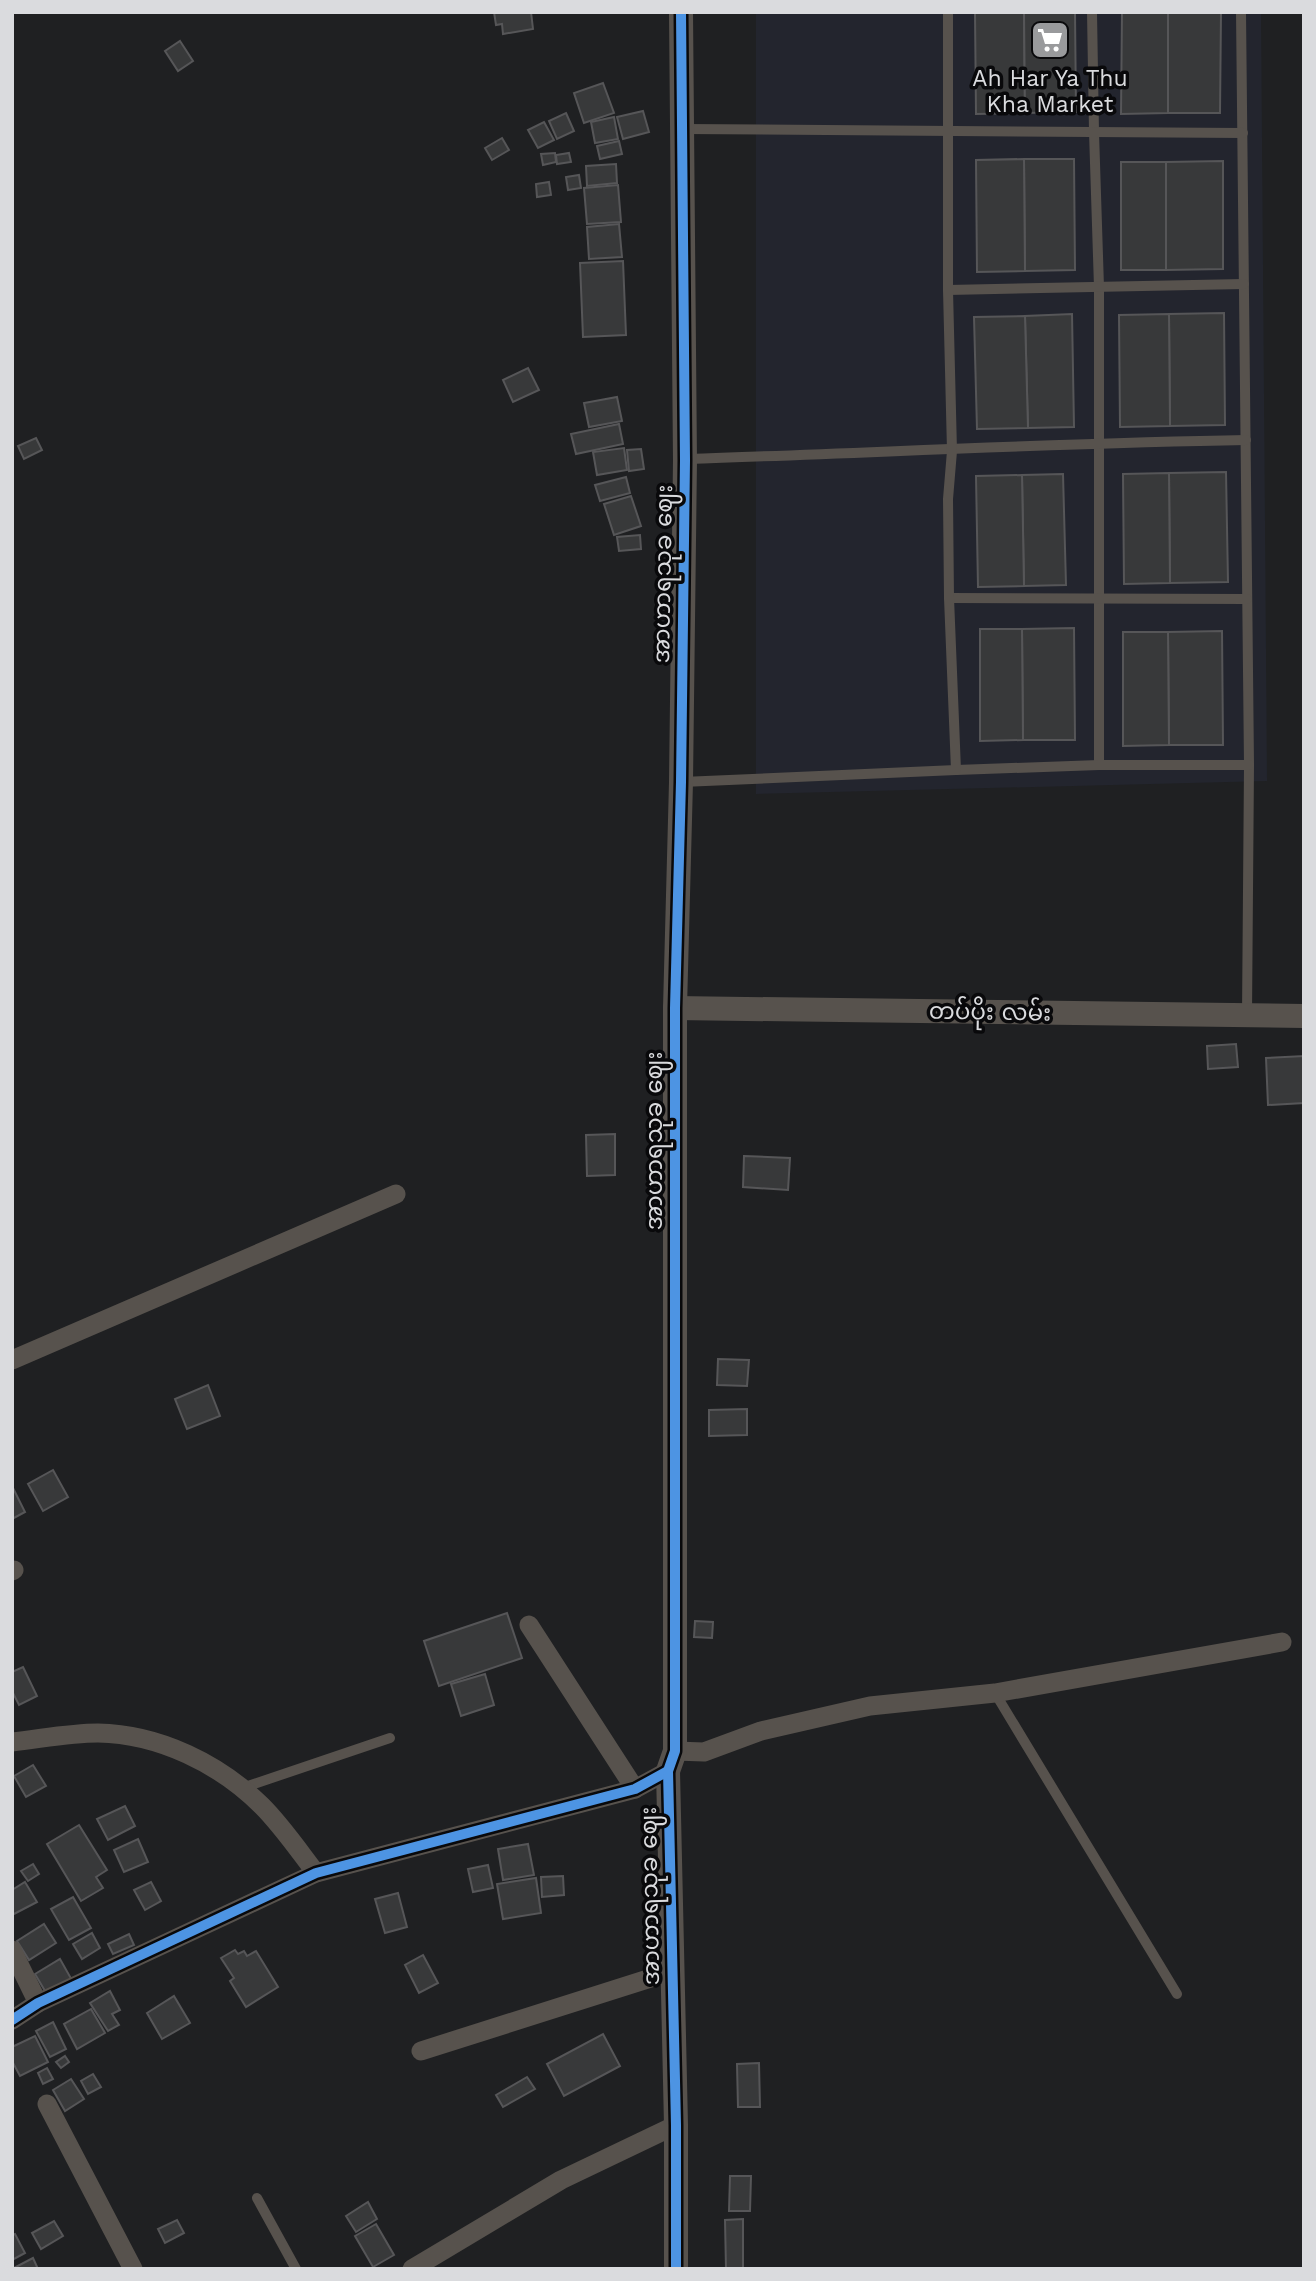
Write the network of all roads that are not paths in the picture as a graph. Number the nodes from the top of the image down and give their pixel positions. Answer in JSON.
{"nodes":[{"id":1,"x":681,"y":12,"type":"edge"},
{"id":2,"x":948,"y":12,"type":"edge"},
{"id":3,"x":1093,"y":12,"type":"edge"},
{"id":4,"x":1241,"y":12,"type":"edge"},
{"id":5,"x":680,"y":129,"type":"junction"},
{"id":6,"x":948,"y":130,"type":"junction"},
{"id":7,"x":1094,"y":132,"type":"junction"},
{"id":8,"x":1243,"y":133,"type":"junction"},
{"id":9,"x":1244,"y":284,"type":"junction"},
{"id":10,"x":1100,"y":287,"type":"junction"},
{"id":11,"x":948,"y":290,"type":"junction"},
{"id":12,"x":1246,"y":440,"type":"junction"},
{"id":13,"x":1098,"y":442,"type":"junction"},
{"id":14,"x":952,"y":451,"type":"junction"},
{"id":15,"x":685,"y":460,"type":"junction"},
{"id":16,"x":949,"y":598,"type":"junction"},
{"id":17,"x":1099,"y":598,"type":"junction"},
{"id":18,"x":1247,"y":599,"type":"junction"},
{"id":19,"x":1099,"y":765,"type":"junction"},
{"id":20,"x":1249,"y":765,"type":"junction"},
{"id":21,"x":956,"y":770,"type":"junction"},
{"id":22,"x":681,"y":782,"type":"junction"},
{"id":23,"x":676,"y":1008,"type":"junction"},
{"id":24,"x":1247,"y":1015,"type":"junction"},
{"id":25,"x":1304,"y":1016,"type":"edge"},
{"id":26,"x":396,"y":1194,"type":"dead end"},
{"id":27,"x":12,"y":1360,"type":"edge"},
{"id":28,"x":529,"y":1625,"type":"dead end"},
{"id":29,"x":1282,"y":1642,"type":"dead end"},
{"id":30,"x":995,"y":1693,"type":"junction"},
{"id":31,"x":390,"y":1738,"type":"dead end"},
{"id":32,"x":12,"y":1742,"type":"edge"},
{"id":33,"x":672,"y":1761,"type":"junction"},
{"id":34,"x":241,"y":1788,"type":"junction"},
{"id":35,"x":635,"y":1789,"type":"junction"},
{"id":36,"x":316,"y":1873,"type":"junction"},
{"id":37,"x":12,"y":1950,"type":"edge"},
{"id":38,"x":673,"y":1971,"type":"junction"},
{"id":39,"x":1177,"y":1994,"type":"dead end"},
{"id":40,"x":38,"y":2003,"type":"junction"},
{"id":41,"x":12,"y":2020,"type":"edge"},
{"id":42,"x":421,"y":2050,"type":"dead end"},
{"id":43,"x":47,"y":2104,"type":"dead end"},
{"id":44,"x":677,"y":2125,"type":"junction"},
{"id":45,"x":257,"y":2198,"type":"dead end"},
{"id":46,"x":133,"y":2269,"type":"edge"},
{"id":47,"x":296,"y":2269,"type":"edge"},
{"id":48,"x":412,"y":2269,"type":"edge"},
{"id":49,"x":676,"y":2269,"type":"edge"}],
"edges":[{"from":1,"to":5,"type":"street","name":"အာဟာရသုခ ဈေး"},
{"from":2,"to":6,"type":"lane"},
{"from":3,"to":7,"type":"lane"},
{"from":4,"to":8,"type":"lane"},
{"from":5,"to":6,"type":"lane"},
{"from":5,"to":15,"type":"street","name":"အာဟာရသုခ ဈေး"},
{"from":6,"to":7,"type":"lane"},
{"from":6,"to":11,"type":"lane"},
{"from":7,"to":8,"type":"lane"},
{"from":7,"to":10,"type":"lane"},
{"from":8,"to":9,"type":"lane"},
{"from":9,"to":10,"type":"lane"},
{"from":9,"to":12,"type":"lane"},
{"from":10,"to":11,"type":"lane"},
{"from":10,"to":13,"type":"lane"},
{"from":11,"to":14,"type":"lane"},
{"from":12,"to":13,"type":"lane"},
{"from":12,"to":18,"type":"lane"},
{"from":13,"to":14,"type":"lane"},
{"from":13,"to":17,"type":"lane"},
{"from":14,"to":15,"type":"lane"},
{"from":14,"to":16,"type":"lane"},
{"from":15,"to":22,"type":"street","name":"အာဟာရသုခ ဈေး"},
{"from":16,"to":17,"type":"lane"},
{"from":16,"to":21,"type":"lane"},
{"from":17,"to":18,"type":"lane"},
{"from":17,"to":19,"type":"lane"},
{"from":18,"to":20,"type":"lane"},
{"from":19,"to":20,"type":"lane"},
{"from":19,"to":21,"type":"lane"},
{"from":20,"to":24,"type":"lane"},
{"from":21,"to":22,"type":"lane"},
{"from":22,"to":23,"type":"street","name":"အာဟာရသုခ ဈေး"},
{"from":23,"to":24,"type":"street","name":"တပ်ပိုး လမ်း"},
{"from":23,"to":33,"type":"street","name":"အာဟာရသုခ ဈေး"},
{"from":24,"to":25,"type":"street","name":"တပ်ပိုး လမ်း"},
{"from":26,"to":27,"type":"street"},
{"from":28,"to":35,"type":"street"},
{"from":29,"to":30,"type":"street"},
{"from":30,"to":33,"type":"street"},
{"from":30,"to":39,"type":"lane"},
{"from":31,"to":34,"type":"lane"},
{"from":32,"to":34,"type":"street"},
{"from":33,"to":35,"type":"street"},
{"from":33,"to":38,"type":"street","name":"အာဟာရသုခ ဈေး"},
{"from":34,"to":36,"type":"street"},
{"from":35,"to":36,"type":"street"},
{"from":36,"to":40,"type":"street"},
{"from":37,"to":40,"type":"street"},
{"from":38,"to":42,"type":"street"},
{"from":38,"to":44,"type":"street","name":"အာဟာရသုခ ဈေး"},
{"from":40,"to":41,"type":"street"},
{"from":43,"to":46,"type":"street"},
{"from":44,"to":48,"type":"street"},
{"from":44,"to":49,"type":"street","name":"အာဟာရသုခ ဈေး"},
{"from":45,"to":47,"type":"lane"}]}
